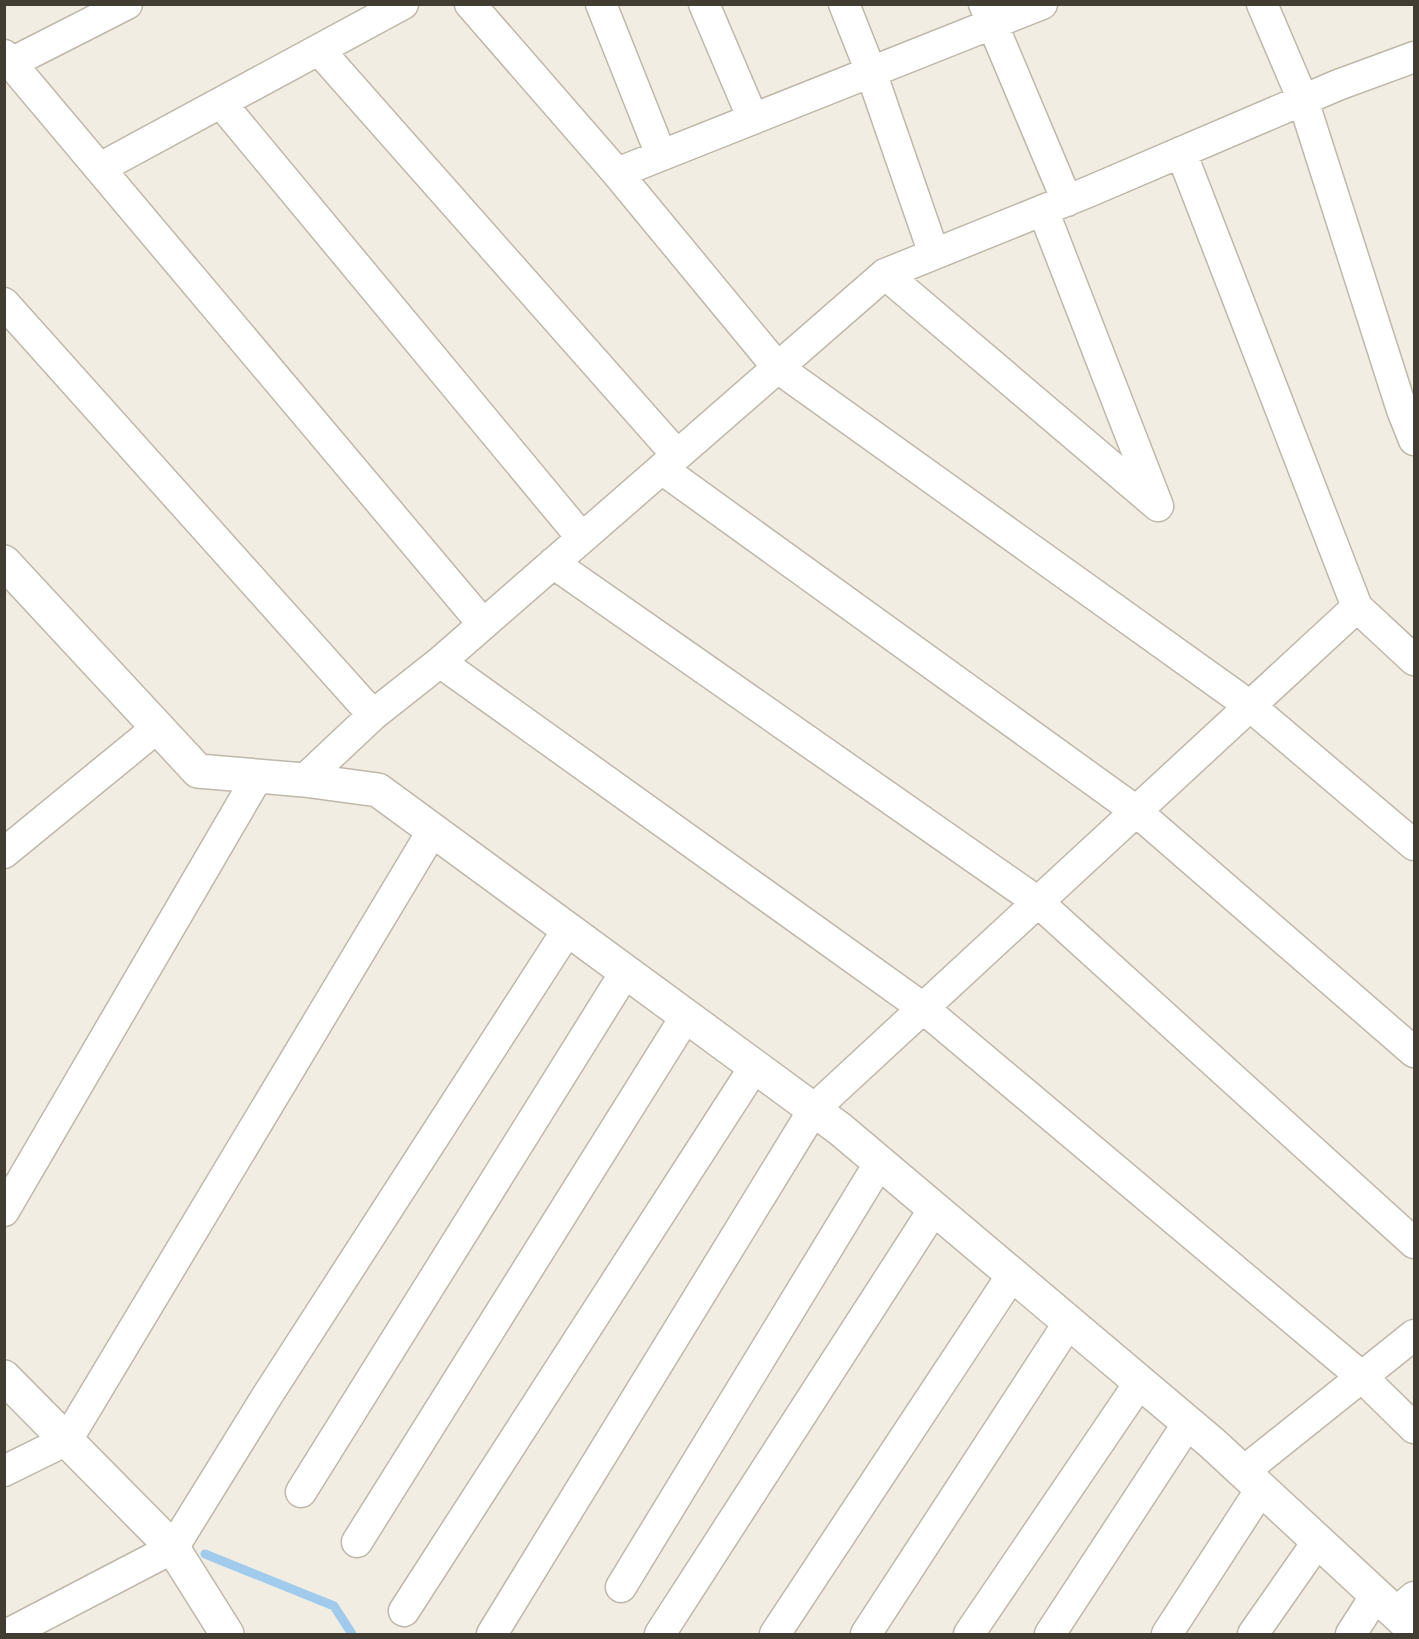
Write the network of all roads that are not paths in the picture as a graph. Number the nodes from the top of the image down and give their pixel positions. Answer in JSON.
{"nodes":[{"id":1,"x":127,"y":4,"type":"edge"},
{"id":2,"x":402,"y":4,"type":"edge"},
{"id":3,"x":470,"y":4,"type":"edge"},
{"id":4,"x":601,"y":4,"type":"edge"},
{"id":5,"x":704,"y":4,"type":"edge"},
{"id":6,"x":844,"y":4,"type":"edge"},
{"id":7,"x":1042,"y":4,"type":"edge"},
{"id":8,"x":1262,"y":4,"type":"edge"},
{"id":9,"x":988,"y":14,"type":"edge"},
{"id":10,"x":319,"y":50,"type":"junction"},
{"id":11,"x":1414,"y":57,"type":"edge"},
{"id":12,"x":8,"y":59,"type":"edge"},
{"id":13,"x":871,"y":72,"type":"junction"},
{"id":14,"x":1303,"y":100,"type":"junction"},
{"id":15,"x":221,"y":103,"type":"junction"},
{"id":16,"x":753,"y":119,"type":"junction"},
{"id":17,"x":1181,"y":152,"type":"junction"},
{"id":18,"x":661,"y":155,"type":"junction"},
{"id":19,"x":100,"y":168,"type":"junction"},
{"id":20,"x":617,"y":173,"type":"junction"},
{"id":21,"x":1055,"y":206,"type":"junction"},
{"id":22,"x":934,"y":254,"type":"junction"},
{"id":23,"x":885,"y":274,"type":"junction"},
{"id":24,"x":4,"y":303,"type":"edge"},
{"id":25,"x":778,"y":368,"type":"junction"},
{"id":26,"x":1408,"y":408,"type":"edge"},
{"id":27,"x":1414,"y":440,"type":"edge"},
{"id":28,"x":669,"y":462,"type":"junction"},
{"id":29,"x":582,"y":538,"type":"junction"},
{"id":30,"x":5,"y":562,"type":"edge"},
{"id":31,"x":553,"y":563,"type":"junction"},
{"id":32,"x":1357,"y":607,"type":"junction"},
{"id":33,"x":483,"y":624,"type":"junction"},
{"id":34,"x":1404,"y":636,"type":"edge"},
{"id":35,"x":1414,"y":660,"type":"edge"},
{"id":36,"x":440,"y":662,"type":"junction"},
{"id":37,"x":1250,"y":706,"type":"junction"},
{"id":38,"x":373,"y":715,"type":"junction"},
{"id":39,"x":158,"y":727,"type":"junction"},
{"id":40,"x":258,"y":776,"type":"junction"},
{"id":41,"x":304,"y":780,"type":"junction"},
{"id":42,"x":1136,"y":811,"type":"junction"},
{"id":43,"x":433,"y":830,"type":"junction"},
{"id":44,"x":1414,"y":844,"type":"edge"},
{"id":45,"x":4,"y":853,"type":"edge"},
{"id":46,"x":1038,"y":902,"type":"junction"},
{"id":47,"x":568,"y":929,"type":"junction"},
{"id":48,"x":626,"y":971,"type":"junction"},
{"id":49,"x":923,"y":1008,"type":"junction"},
{"id":50,"x":686,"y":1016,"type":"junction"},
{"id":51,"x":1414,"y":1052,"type":"edge"},
{"id":52,"x":755,"y":1066,"type":"junction"},
{"id":53,"x":814,"y":1109,"type":"junction"},
{"id":54,"x":879,"y":1162,"type":"junction"},
{"id":55,"x":934,"y":1209,"type":"junction"},
{"id":56,"x":4,"y":1211,"type":"edge"},
{"id":57,"x":1414,"y":1243,"type":"edge"},
{"id":58,"x":1012,"y":1275,"type":"junction"},
{"id":59,"x":1069,"y":1322,"type":"junction"},
{"id":60,"x":1414,"y":1335,"type":"edge"},
{"id":61,"x":4,"y":1377,"type":"edge"},
{"id":62,"x":1362,"y":1377,"type":"junction"},
{"id":63,"x":1140,"y":1382,"type":"junction"},
{"id":64,"x":1188,"y":1423,"type":"junction"},
{"id":65,"x":1414,"y":1428,"type":"edge"},
{"id":66,"x":67,"y":1440,"type":"junction"},
{"id":67,"x":4,"y":1471,"type":"edge"},
{"id":68,"x":1252,"y":1480,"type":"junction"},
{"id":69,"x":302,"y":1492,"type":"dead end"},
{"id":70,"x":1318,"y":1541,"type":"junction"},
{"id":71,"x":357,"y":1542,"type":"dead end"},
{"id":72,"x":173,"y":1548,"type":"junction"},
{"id":73,"x":621,"y":1587,"type":"dead end"},
{"id":74,"x":1400,"y":1609,"type":"edge"},
{"id":75,"x":404,"y":1611,"type":"dead end"},
{"id":76,"x":8,"y":1635,"type":"edge"},
{"id":77,"x":227,"y":1635,"type":"edge"},
{"id":78,"x":492,"y":1635,"type":"edge"},
{"id":79,"x":660,"y":1635,"type":"edge"},
{"id":80,"x":775,"y":1635,"type":"edge"},
{"id":81,"x":866,"y":1635,"type":"edge"},
{"id":82,"x":969,"y":1635,"type":"edge"},
{"id":83,"x":1050,"y":1635,"type":"edge"},
{"id":84,"x":1167,"y":1635,"type":"edge"},
{"id":85,"x":1254,"y":1635,"type":"edge"},
{"id":86,"x":1351,"y":1635,"type":"edge"}],
"edges":[{"from":1,"to":12,"type":"street"},
{"from":2,"to":10,"type":"street"},
{"from":3,"to":20,"type":"street"},
{"from":4,"to":18,"type":"street"},
{"from":5,"to":16,"type":"street"},
{"from":6,"to":13,"type":"street"},
{"from":7,"to":9,"type":"street"},
{"from":8,"to":14,"type":"street"},
{"from":9,"to":13,"type":"street"},
{"from":9,"to":21,"type":"street"},
{"from":10,"to":15,"type":"street"},
{"from":10,"to":28,"type":"street"},
{"from":11,"to":14,"type":"street"},
{"from":12,"to":19,"type":"street"},
{"from":13,"to":16,"type":"street"},
{"from":13,"to":22,"type":"street"},
{"from":14,"to":17,"type":"street"},
{"from":14,"to":26,"type":"street"},
{"from":15,"to":19,"type":"street"},
{"from":15,"to":29,"type":"street"},
{"from":16,"to":18,"type":"street"},
{"from":17,"to":21,"type":"street"},
{"from":17,"to":32,"type":"street"},
{"from":18,"to":20,"type":"street"},
{"from":19,"to":33,"type":"street"},
{"from":20,"to":25,"type":"street"},
{"from":21,"to":22,"type":"street"},
{"from":21,"to":23,"type":"street"},
{"from":22,"to":23,"type":"street"},
{"from":23,"to":25,"type":"street"},
{"from":24,"to":38,"type":"street"},
{"from":25,"to":28,"type":"street"},
{"from":25,"to":37,"type":"street"},
{"from":26,"to":27,"type":"street"},
{"from":28,"to":29,"type":"street"},
{"from":28,"to":42,"type":"street"},
{"from":29,"to":31,"type":"street"},
{"from":30,"to":39,"type":"street"},
{"from":31,"to":33,"type":"street"},
{"from":31,"to":46,"type":"street"},
{"from":32,"to":34,"type":"street"},
{"from":32,"to":37,"type":"street"},
{"from":33,"to":36,"type":"street"},
{"from":34,"to":35,"type":"street"},
{"from":36,"to":38,"type":"street"},
{"from":36,"to":49,"type":"street"},
{"from":37,"to":42,"type":"street"},
{"from":37,"to":44,"type":"street"},
{"from":38,"to":41,"type":"street"},
{"from":39,"to":40,"type":"street"},
{"from":39,"to":45,"type":"street"},
{"from":40,"to":41,"type":"street"},
{"from":40,"to":56,"type":"street"},
{"from":41,"to":43,"type":"street"},
{"from":42,"to":46,"type":"street"},
{"from":42,"to":51,"type":"street"},
{"from":43,"to":47,"type":"street"},
{"from":43,"to":66,"type":"street"},
{"from":46,"to":49,"type":"street"},
{"from":46,"to":57,"type":"street"},
{"from":47,"to":48,"type":"street"},
{"from":47,"to":72,"type":"street"},
{"from":48,"to":50,"type":"street"},
{"from":48,"to":69,"type":"street"},
{"from":49,"to":53,"type":"street"},
{"from":49,"to":62,"type":"street"},
{"from":50,"to":52,"type":"street"},
{"from":50,"to":71,"type":"street"},
{"from":52,"to":53,"type":"street"},
{"from":52,"to":75,"type":"street"},
{"from":53,"to":54,"type":"street"},
{"from":53,"to":78,"type":"street"},
{"from":54,"to":55,"type":"street"},
{"from":54,"to":73,"type":"street"},
{"from":55,"to":58,"type":"street"},
{"from":55,"to":79,"type":"street"},
{"from":58,"to":59,"type":"street"},
{"from":58,"to":80,"type":"street"},
{"from":59,"to":63,"type":"street"},
{"from":59,"to":81,"type":"street"},
{"from":60,"to":62,"type":"street"},
{"from":61,"to":66,"type":"street"},
{"from":62,"to":65,"type":"street"},
{"from":62,"to":68,"type":"street"},
{"from":63,"to":64,"type":"street"},
{"from":63,"to":82,"type":"street"},
{"from":64,"to":68,"type":"street"},
{"from":64,"to":83,"type":"street"},
{"from":66,"to":67,"type":"street"},
{"from":66,"to":72,"type":"street"},
{"from":68,"to":70,"type":"street"},
{"from":68,"to":84,"type":"street"},
{"from":70,"to":74,"type":"street"},
{"from":70,"to":85,"type":"street"},
{"from":72,"to":76,"type":"street"},
{"from":72,"to":77,"type":"street"},
{"from":74,"to":86,"type":"street"}]}
